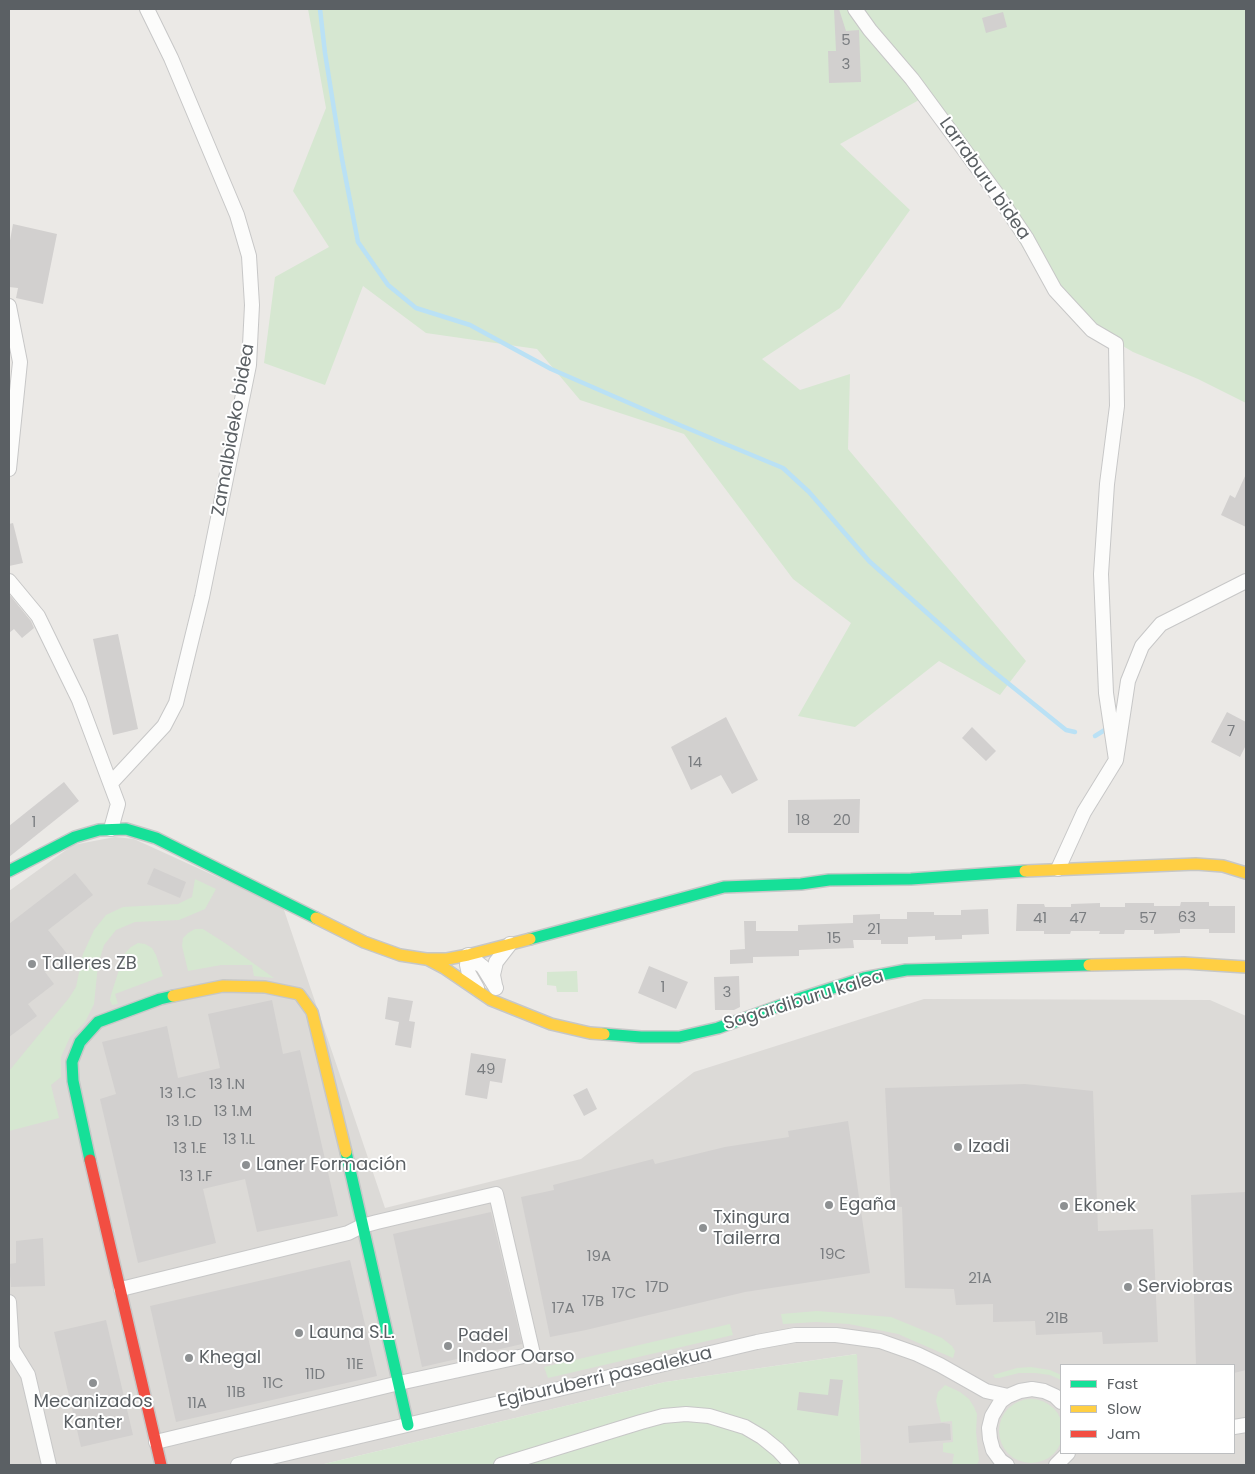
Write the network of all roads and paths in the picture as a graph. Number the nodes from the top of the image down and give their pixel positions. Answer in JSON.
{"nodes":[{"id":1,"x":146,"y":9,"type":"edge"},
{"id":2,"x":855,"y":9,"type":"edge"},
{"id":3,"x":9,"y":306,"type":"edge"},
{"id":4,"x":9,"y":469,"type":"edge"},
{"id":5,"x":9,"y":581,"type":"edge"},
{"id":6,"x":1246,"y":581,"type":"edge"},
{"id":7,"x":1116,"y":760,"type":"junction"},
{"id":8,"x":111,"y":783,"type":"junction"},
{"id":9,"x":111,"y":828,"type":"junction"},
{"id":10,"x":1058,"y":870,"type":"junction"},
{"id":11,"x":9,"y":871,"type":"edge"},
{"id":12,"x":1246,"y":873,"type":"edge"},
{"id":13,"x":510,"y":944,"type":"junction"},
{"id":14,"x":468,"y":955,"type":"junction"},
{"id":15,"x":426,"y":959,"type":"junction"},
{"id":16,"x":1246,"y":967,"type":"edge"},
{"id":17,"x":490,"y":992,"type":"junction"},
{"id":18,"x":516,"y":1010,"type":"joint"},
{"id":19,"x":362,"y":1226,"type":"junction"},
{"id":20,"x":121,"y":1288,"type":"junction"},
{"id":21,"x":9,"y":1302,"type":"edge"},
{"id":22,"x":968,"y":1381,"type":"junction"},
{"id":23,"x":399,"y":1383,"type":"junction"},
{"id":24,"x":1008,"y":1396,"type":"junction"},
{"id":25,"x":1060,"y":1401,"type":"edge"},
{"id":26,"x":992,"y":1416,"type":"junction"},
{"id":27,"x":408,"y":1425,"type":"junction"},
{"id":28,"x":156,"y":1442,"type":"junction"},
{"id":29,"x":993,"y":1450,"type":"junction"},
{"id":30,"x":1067,"y":1454,"type":"edge"},
{"id":31,"x":49,"y":1465,"type":"edge"},
{"id":32,"x":161,"y":1465,"type":"edge"},
{"id":33,"x":238,"y":1465,"type":"edge"},
{"id":34,"x":501,"y":1465,"type":"edge"},
{"id":35,"x":792,"y":1465,"type":"edge"},
{"id":36,"x":989,"y":1465,"type":"edge"},
{"id":37,"x":1007,"y":1465,"type":"edge"},
{"id":38,"x":1056,"y":1465,"type":"edge"}],
"edges":[{"from":1,"to":8,"type":"street","name":"Zamalbideko bidea"},
{"from":2,"to":7,"type":"street","name":"Larraburu bidea"},
{"from":3,"to":4,"type":"street"},
{"from":5,"to":8,"type":"street"},
{"from":6,"to":7,"type":"street"},
{"from":7,"to":10,"type":"street"},
{"from":8,"to":9,"type":"street"},
{"from":9,"to":11,"type":"street"},
{"from":9,"to":15,"type":"street"},
{"from":10,"to":12,"type":"street"},
{"from":10,"to":13,"type":"street"},
{"from":13,"to":14,"type":"street"},
{"from":13,"to":17,"type":"street"},
{"from":14,"to":15,"type":"street"},
{"from":14,"to":17,"type":"street","name":"Sagardiburu kalea"},
{"from":15,"to":17,"type":"street","name":"Sagardiburu kalea"},
{"from":16,"to":18,"type":"street","name":"Sagardiburu kalea"},
{"from":17,"to":18,"type":"street","name":"Sagardiburu kalea"},
{"from":19,"to":20,"type":"street"},
{"from":19,"to":20,"type":"street"},
{"from":19,"to":23,"type":"street"},
{"from":19,"to":23,"type":"street"},
{"from":20,"to":28,"type":"street"},
{"from":21,"to":31,"type":"street"},
{"from":22,"to":24,"type":"street","name":"Egiburuberri pasealekua"},
{"from":22,"to":26,"type":"street","name":"Egiburuberri pasealekua"},
{"from":22,"to":27,"type":"street","name":"Egiburuberri pasealekua"},
{"from":23,"to":27,"type":"street"},
{"from":23,"to":28,"type":"street"},
{"from":24,"to":25,"type":"street"},
{"from":24,"to":26,"type":"street"},
{"from":26,"to":29,"type":"street"},
{"from":27,"to":33,"type":"street","name":"Egiburuberri pasealekua"},
{"from":28,"to":32,"type":"street"},
{"from":29,"to":36,"type":"street"},
{"from":29,"to":37,"type":"street"},
{"from":30,"to":38,"type":"street"},
{"from":34,"to":35,"type":"street"}]}
